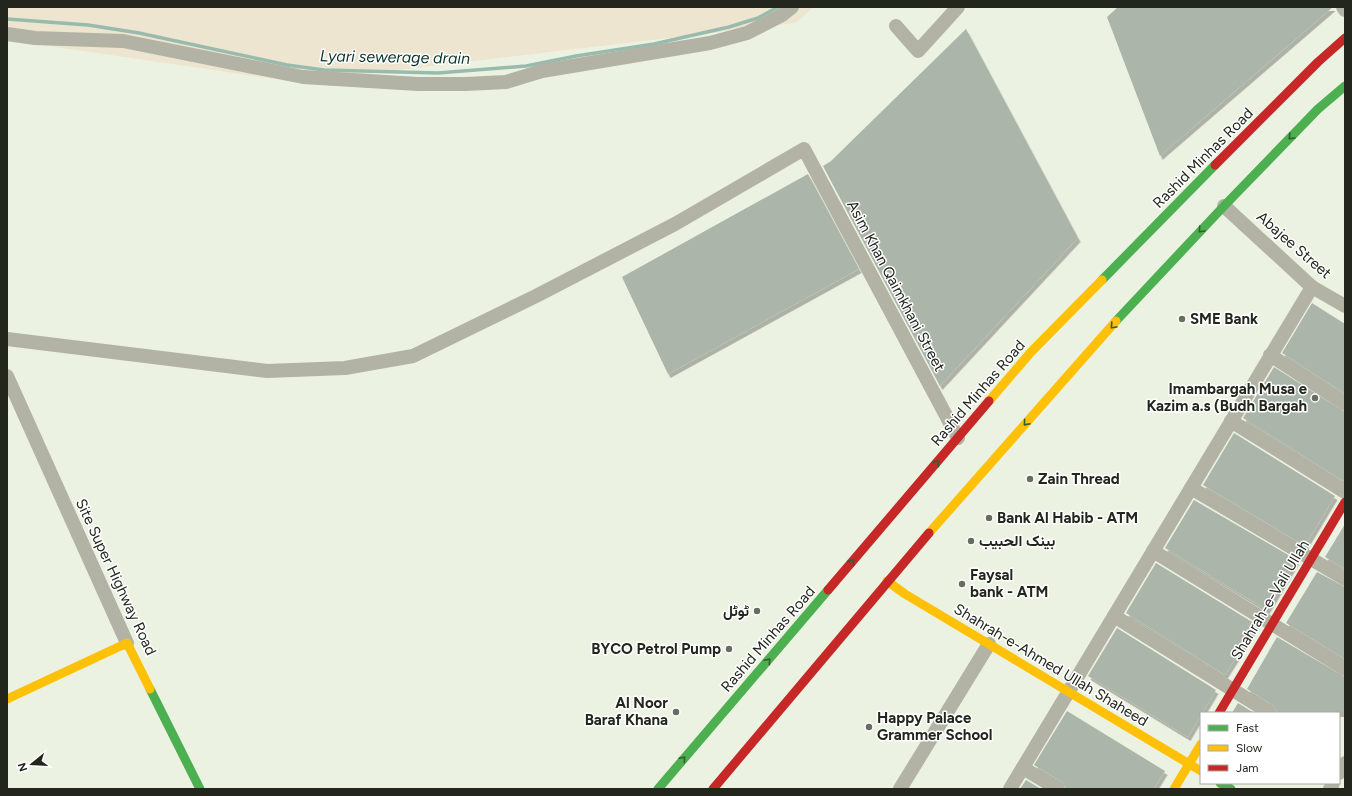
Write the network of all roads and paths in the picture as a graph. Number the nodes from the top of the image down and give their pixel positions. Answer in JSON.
{"nodes":[{"id":1,"x":792,"y":7,"type":"edge"},
{"id":2,"x":958,"y":7,"type":"edge"},
{"id":3,"x":1343,"y":7,"type":"edge"},
{"id":4,"x":1345,"y":10,"type":"edge"},
{"id":5,"x":896,"y":26,"type":"dead end"},
{"id":6,"x":1345,"y":30,"type":"edge"},
{"id":7,"x":7,"y":34,"type":"edge"},
{"id":8,"x":1345,"y":38,"type":"edge"},
{"id":9,"x":1318,"y":62,"type":"junction"},
{"id":10,"x":1345,"y":86,"type":"edge"},
{"id":11,"x":1345,"y":92,"type":"edge"},
{"id":12,"x":1318,"y":109,"type":"junction"},
{"id":13,"x":1224,"y":206,"type":"junction"},
{"id":14,"x":1312,"y":287,"type":"junction"},
{"id":15,"x":1345,"y":306,"type":"edge"},
{"id":16,"x":7,"y":339,"type":"edge"},
{"id":17,"x":1270,"y":355,"type":"junction"},
{"id":18,"x":7,"y":376,"type":"edge"},
{"id":19,"x":1345,"y":404,"type":"edge"},
{"id":20,"x":1230,"y":421,"type":"junction"},
{"id":21,"x":958,"y":438,"type":"junction"},
{"id":22,"x":1191,"y":488,"type":"junction"},
{"id":23,"x":1345,"y":492,"type":"edge"},
{"id":24,"x":1345,"y":502,"type":"edge"},
{"id":25,"x":1153,"y":550,"type":"junction"},
{"id":26,"x":1311,"y":559,"type":"junction"},
{"id":27,"x":1345,"y":579,"type":"edge"},
{"id":28,"x":887,"y":582,"type":"junction"},
{"id":29,"x":1114,"y":616,"type":"junction"},
{"id":30,"x":1271,"y":625,"type":"junction"},
{"id":31,"x":127,"y":643,"type":"junction"},
{"id":32,"x":989,"y":644,"type":"junction"},
{"id":33,"x":1345,"y":669,"type":"edge"},
{"id":34,"x":1232,"y":691,"type":"junction"},
{"id":35,"x":1068,"y":692,"type":"junction"},
{"id":36,"x":7,"y":699,"type":"edge"},
{"id":37,"x":1220,"y":712,"type":"edge"},
{"id":38,"x":1268,"y":712,"type":"edge"},
{"id":39,"x":1200,"y":746,"type":"edge"},
{"id":40,"x":1189,"y":764,"type":"junction"},
{"id":41,"x":1023,"y":768,"type":"junction"},
{"id":42,"x":1200,"y":771,"type":"edge"},
{"id":43,"x":1222,"y":784,"type":"edge"},
{"id":44,"x":200,"y":789,"type":"edge"},
{"id":45,"x":658,"y":789,"type":"edge"},
{"id":46,"x":713,"y":789,"type":"edge"},
{"id":47,"x":900,"y":789,"type":"edge"},
{"id":48,"x":1010,"y":789,"type":"edge"},
{"id":49,"x":1058,"y":789,"type":"edge"},
{"id":50,"x":1174,"y":789,"type":"edge"},
{"id":51,"x":1231,"y":789,"type":"edge"}],
"edges":[{"from":1,"to":7,"type":"street"},
{"from":2,"to":5,"type":"street"},
{"from":3,"to":4,"type":"street"},
{"from":6,"to":9,"type":"main road"},
{"from":8,"to":9,"type":"main road","name":"Rashid Minhas Road"},
{"from":9,"to":21,"type":"main road","name":"Rashid Minhas Road"},
{"from":10,"to":12,"type":"main road"},
{"from":11,"to":12,"type":"main road"},
{"from":12,"to":13,"type":"main road","one_way":true},
{"from":13,"to":14,"type":"street","name":"Abajee Street"},
{"from":13,"to":28,"type":"main road","one_way":true},
{"from":14,"to":15,"type":"street","name":"Abajee Street"},
{"from":14,"to":17,"type":"street"},
{"from":16,"to":21,"type":"street","name":"Asim Khan Qaimkhani Street"},
{"from":17,"to":19,"type":"street"},
{"from":17,"to":20,"type":"street"},
{"from":18,"to":31,"type":"street","name":"Site Super Highway Road"},
{"from":20,"to":22,"type":"street"},
{"from":20,"to":23,"type":"street"},
{"from":45,"to":21,"type":"main road","name":"Rashid Minhas Road","one_way":true},
{"from":22,"to":25,"type":"street"},
{"from":22,"to":26,"type":"street"},
{"from":24,"to":26,"type":"main road","name":"Shahrah-e-Vali Ullah"},
{"from":25,"to":29,"type":"street"},
{"from":25,"to":30,"type":"street"},
{"from":26,"to":27,"type":"street"},
{"from":26,"to":30,"type":"main road","name":"Shahrah-e-Vali Ullah"},
{"from":28,"to":32,"type":"main road","name":"Shahrah-e-Ahmed Ullah Shaheed"},
{"from":28,"to":46,"type":"main road"},
{"from":29,"to":34,"type":"street"},
{"from":29,"to":35,"type":"street"},
{"from":30,"to":33,"type":"street"},
{"from":30,"to":34,"type":"main road","name":"Shahrah-e-Vali Ullah"},
{"from":31,"to":36,"type":"main road"},
{"from":31,"to":44,"type":"main road","name":"Site Super Highway Road"},
{"from":32,"to":35,"type":"main road","name":"Shahrah-e-Ahmed Ullah Shaheed"},
{"from":32,"to":47,"type":"street"},
{"from":34,"to":37,"type":"main road","name":"Shahrah-e-Vali Ullah"},
{"from":34,"to":38,"type":"street"},
{"from":35,"to":40,"type":"main road","name":"Shahrah-e-Ahmed Ullah Shaheed"},
{"from":35,"to":41,"type":"street"},
{"from":39,"to":40,"type":"main road"},
{"from":40,"to":42,"type":"main road","name":"Shahrah-e-Ahmed Ullah Shaheed"},
{"from":40,"to":50,"type":"main road"},
{"from":41,"to":48,"type":"street"},
{"from":41,"to":49,"type":"street"},
{"from":43,"to":51,"type":"main road"}]}
